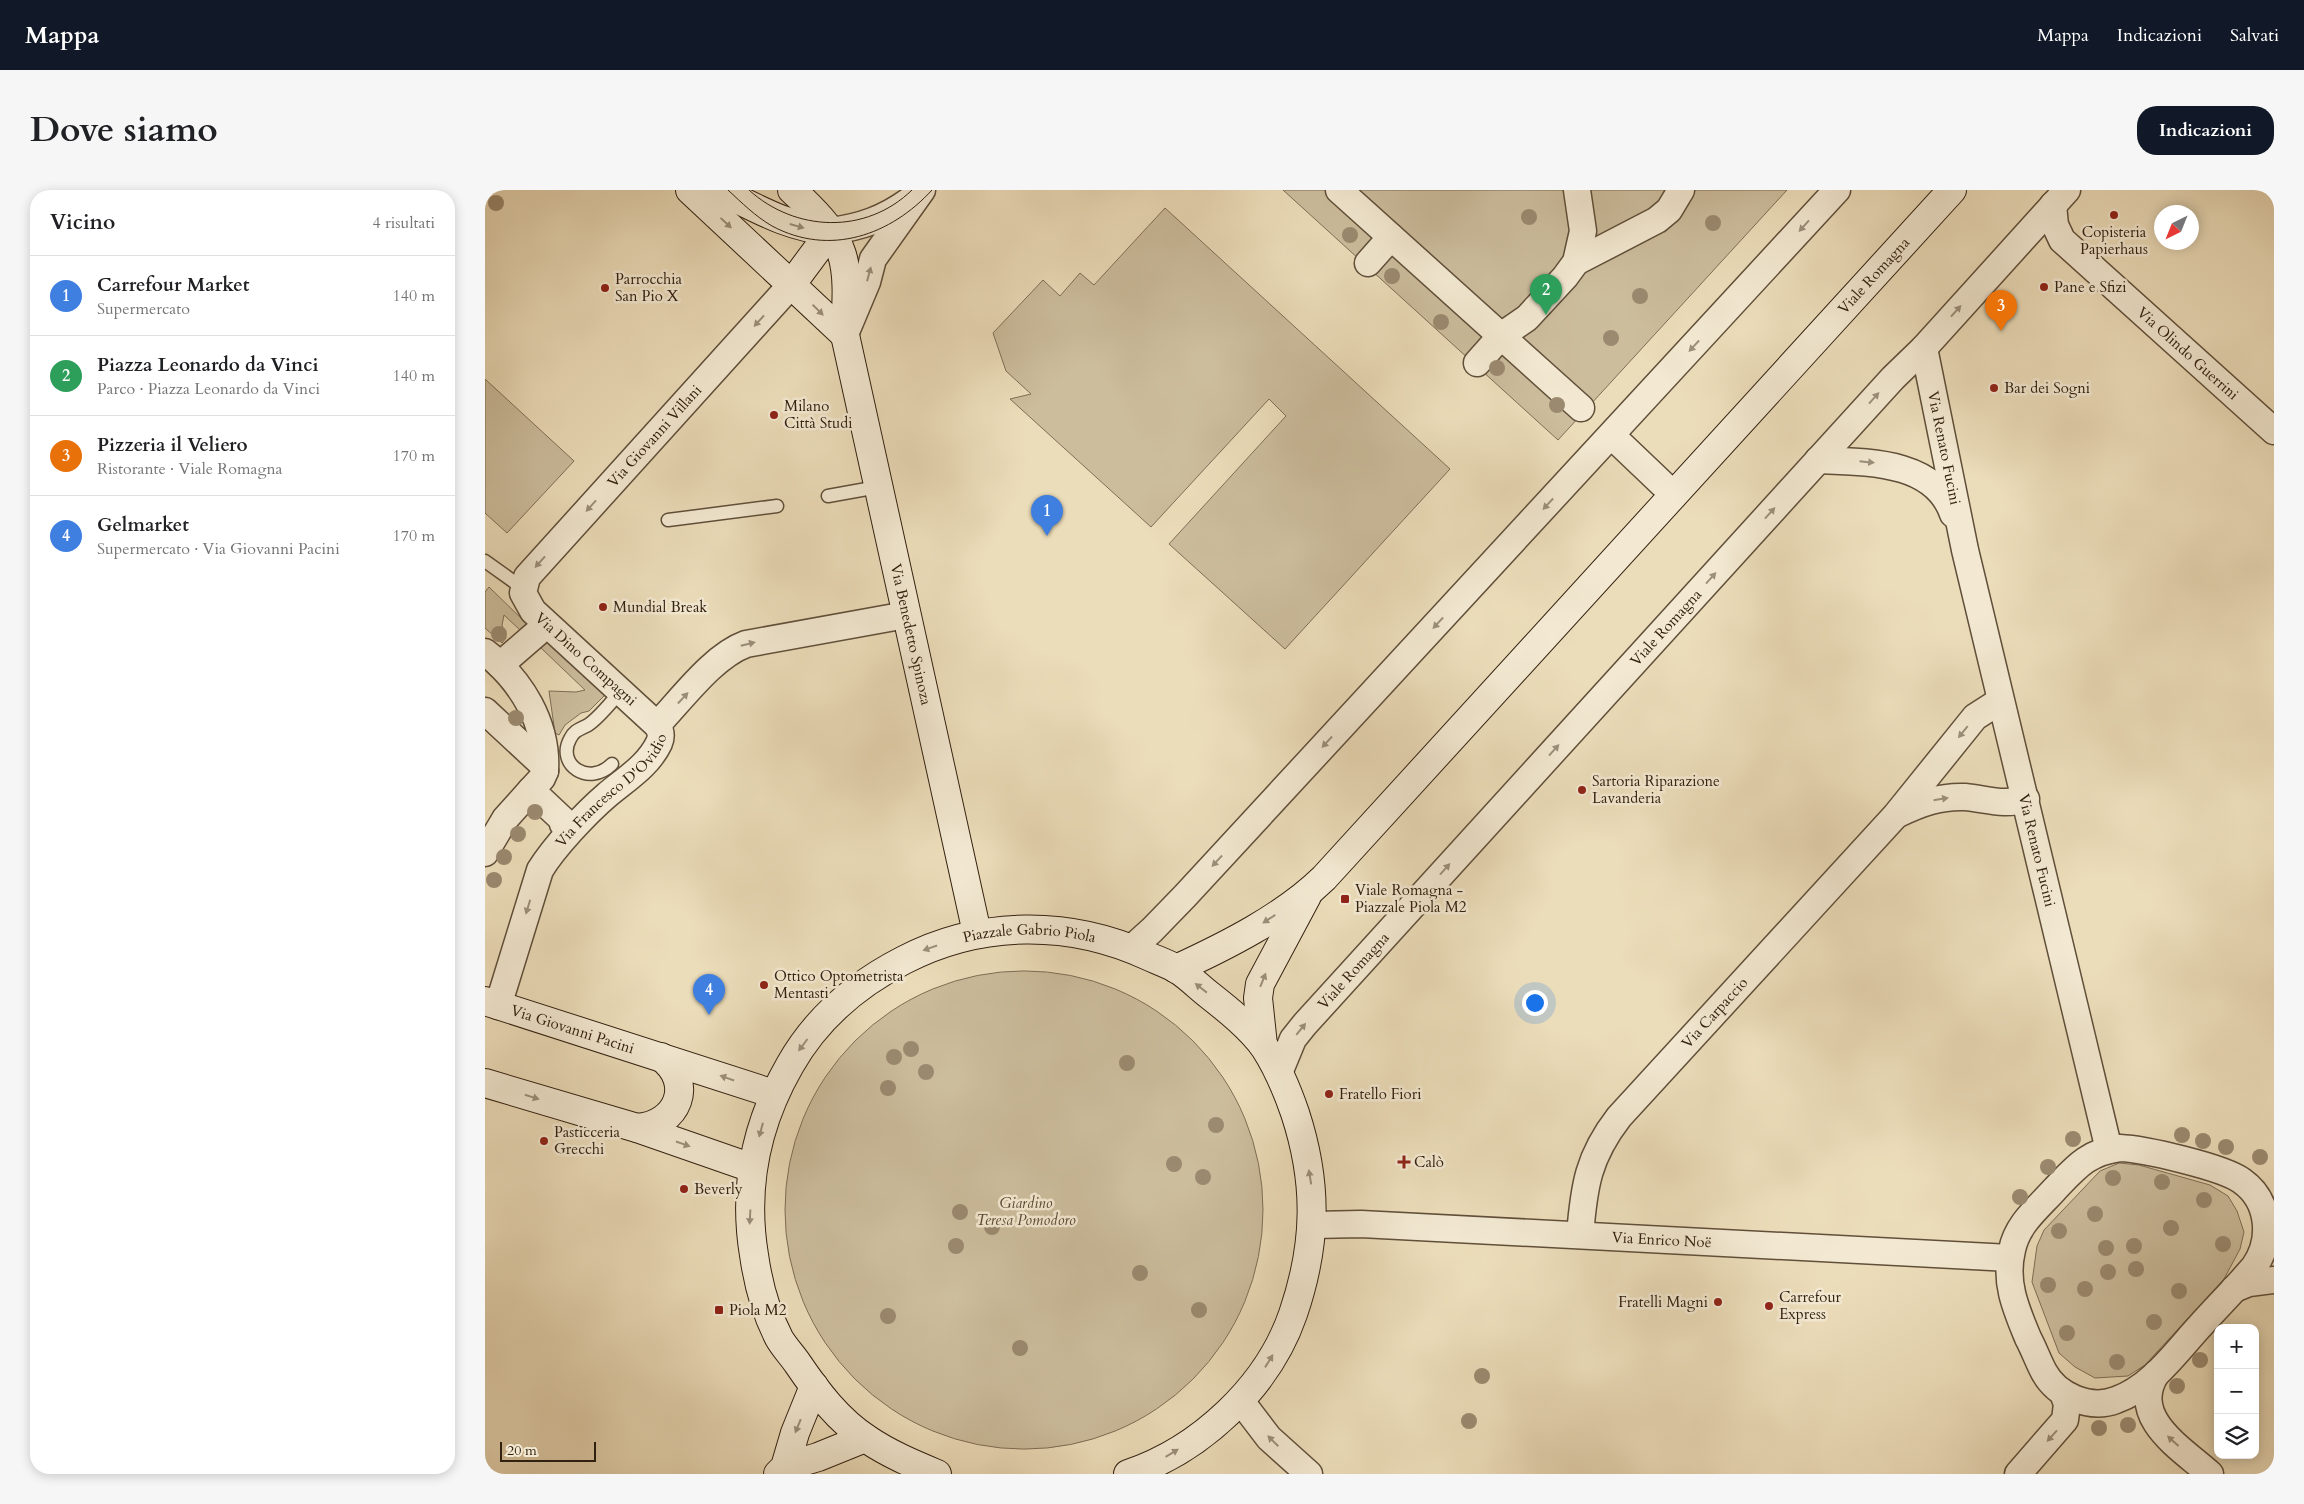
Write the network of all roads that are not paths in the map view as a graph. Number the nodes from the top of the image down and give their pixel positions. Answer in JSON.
{"nodes":[{"id":1,"x":690,"y":190,"type":"edge"},
{"id":2,"x":719,"y":190,"type":"edge"},
{"id":3,"x":792,"y":190,"type":"edge"},
{"id":4,"x":1339,"y":190,"type":"edge"},
{"id":5,"x":1577,"y":190,"type":"edge"},
{"id":6,"x":1681,"y":190,"type":"edge"},
{"id":7,"x":1837,"y":190,"type":"edge"},
{"id":8,"x":1953,"y":190,"type":"edge"},
{"id":9,"x":919,"y":192,"type":"edge"},
{"id":10,"x":2060,"y":198,"type":"edge"},
{"id":11,"x":831,"y":231,"type":"junction"},
{"id":12,"x":1391,"y":237,"type":"junction"},
{"id":13,"x":1576,"y":262,"type":"junction"},
{"id":14,"x":1368,"y":263,"type":"dead end"},
{"id":15,"x":791,"y":284,"type":"junction"},
{"id":16,"x":845,"y":335,"type":"junction"},
{"id":17,"x":1501,"y":336,"type":"junction"},
{"id":18,"x":1924,"y":348,"type":"junction"},
{"id":19,"x":1477,"y":363,"type":"dead end"},
{"id":20,"x":1581,"y":408,"type":"dead end"},
{"id":21,"x":2274,"y":431,"type":"edge"},
{"id":22,"x":1611,"y":436,"type":"junction"},
{"id":23,"x":1818,"y":460,"type":"junction"},
{"id":24,"x":878,"y":487,"type":"junction"},
{"id":25,"x":1674,"y":495,"type":"junction"},
{"id":26,"x":828,"y":496,"type":"dead end"},
{"id":27,"x":777,"y":506,"type":"dead end"},
{"id":28,"x":668,"y":520,"type":"dead end"},
{"id":29,"x":1965,"y":550,"type":"junction"},
{"id":30,"x":485,"y":561,"type":"edge"},
{"id":31,"x":524,"y":589,"type":"junction"},
{"id":32,"x":906,"y":614,"type":"junction"},
{"id":33,"x":537,"y":633,"type":"dead end"},
{"id":34,"x":493,"y":659,"type":"edge"},
{"id":35,"x":621,"y":691,"type":"junction"},
{"id":36,"x":2000,"y":701,"type":"junction"},
{"id":37,"x":485,"y":711,"type":"edge"},
{"id":38,"x":657,"y":724,"type":"junction"},
{"id":39,"x":612,"y":764,"type":"dead end"},
{"id":40,"x":538,"y":780,"type":"junction"},
{"id":41,"x":2026,"y":799,"type":"junction"},
{"id":42,"x":1895,"y":815,"type":"junction"},
{"id":43,"x":563,"y":824,"type":"dead end"},
{"id":44,"x":485,"y":853,"type":"edge"},
{"id":45,"x":1309,"y":892,"type":"junction"},
{"id":46,"x":977,"y":933,"type":"junction"},
{"id":47,"x":1132,"y":948,"type":"junction"},
{"id":48,"x":1176,"y":969,"type":"junction"},
{"id":49,"x":491,"y":1004,"type":"edge"},
{"id":50,"x":1263,"y":1045,"type":"junction"},
{"id":51,"x":661,"y":1057,"type":"junction"},
{"id":52,"x":1279,"y":1073,"type":"junction"},
{"id":53,"x":485,"y":1083,"type":"edge"},
{"id":54,"x":774,"y":1094,"type":"junction"},
{"id":55,"x":637,"y":1128,"type":"junction"},
{"id":56,"x":2109,"y":1150,"type":"junction"},
{"id":57,"x":752,"y":1168,"type":"junction"},
{"id":58,"x":2264,"y":1188,"type":"edge"},
{"id":59,"x":2274,"y":1215,"type":"edge"},
{"id":60,"x":1313,"y":1225,"type":"junction"},
{"id":61,"x":1580,"y":1235,"type":"junction"},
{"id":62,"x":2010,"y":1258,"type":"junction"},
{"id":63,"x":2274,"y":1280,"type":"edge"},
{"id":64,"x":2235,"y":1289,"type":"junction"},
{"id":65,"x":2156,"y":1374,"type":"junction"},
{"id":66,"x":814,"y":1386,"type":"junction"},
{"id":67,"x":2063,"y":1393,"type":"junction"},
{"id":68,"x":1240,"y":1400,"type":"junction"},
{"id":69,"x":865,"y":1438,"type":"junction"},
{"id":70,"x":782,"y":1470,"type":"edge"},
{"id":71,"x":937,"y":1474,"type":"edge"},
{"id":72,"x":1128,"y":1474,"type":"edge"},
{"id":73,"x":1309,"y":1474,"type":"edge"},
{"id":74,"x":2018,"y":1474,"type":"edge"},
{"id":75,"x":2209,"y":1474,"type":"edge"}],
"edges":[{"from":1,"to":15,"type":"main road","one_way":true},
{"from":2,"to":11,"type":"main road","one_way":true},
{"from":3,"to":11,"type":"main road","name":"Via Benedetto Spinoza"},
{"from":4,"to":12,"type":"street"},
{"from":5,"to":13,"type":"street"},
{"from":6,"to":13,"type":"street"},
{"from":7,"to":22,"type":"street","one_way":true},
{"from":8,"to":25,"type":"main road","name":"Viale Romagna"},
{"from":9,"to":11,"type":"street"},
{"from":16,"to":9,"type":"street","one_way":true},
{"from":18,"to":10,"type":"street","name":"Viale Romagna","one_way":true},
{"from":10,"to":21,"type":"street","name":"Via Olindo Guerrini"},
{"from":11,"to":15,"type":"main road"},
{"from":11,"to":16,"type":"main road","name":"Via Benedetto Spinoza"},
{"from":12,"to":14,"type":"street"},
{"from":12,"to":17,"type":"street"},
{"from":13,"to":17,"type":"street"},
{"from":15,"to":16,"type":"main road","one_way":true},
{"from":15,"to":31,"type":"street","name":"Via Giovanni Villani","one_way":true},
{"from":16,"to":24,"type":"main road","name":"Via Benedetto Spinoza"},
{"from":17,"to":19,"type":"street"},
{"from":17,"to":20,"type":"street"},
{"from":23,"to":18,"type":"street","name":"Viale Romagna","one_way":true},
{"from":18,"to":29,"type":"street","name":"Via Renato Fucini"},
{"from":22,"to":25,"type":"street"},
{"from":22,"to":47,"type":"street","one_way":true},
{"from":23,"to":29,"type":"street","name":"Via Renato Fucini","one_way":true},
{"from":52,"to":23,"type":"street","name":"Viale Romagna","one_way":true},
{"from":24,"to":26,"type":"lane"},
{"from":24,"to":32,"type":"main road","name":"Via Benedetto Spinoza"},
{"from":25,"to":45,"type":"main road","name":"Viale Romagna"},
{"from":27,"to":28,"type":"lane"},
{"from":29,"to":36,"type":"street","name":"Via Renato Fucini"},
{"from":30,"to":31,"type":"lane"},
{"from":31,"to":35,"type":"street","name":"Via Dino Compagni"},
{"from":38,"to":32,"type":"street","name":"Via Francesco D'Ovidio","one_way":true},
{"from":32,"to":46,"type":"main road","name":"Via Benedetto Spinoza"},
{"from":33,"to":34,"type":"street","name":"Via Dino Compagni"},
{"from":34,"to":40,"type":"street","name":"Via Dino Compagni"},
{"from":35,"to":38,"type":"street","name":"Via Dino Compagni"},
{"from":35,"to":39,"type":"lane"},
{"from":36,"to":41,"type":"street","name":"Via Renato Fucini"},
{"from":36,"to":42,"type":"street","name":"Via Carpaccio","one_way":true},
{"from":37,"to":40,"type":"street"},
{"from":38,"to":49,"type":"street","name":"Via Francesco D'Ovidio","one_way":true},
{"from":40,"to":43,"type":"street"},
{"from":40,"to":44,"type":"street"},
{"from":42,"to":41,"type":"street","name":"Via Carpaccio","one_way":true},
{"from":41,"to":56,"type":"street","name":"Via Renato Fucini"},
{"from":42,"to":61,"type":"street","name":"Via Carpaccio"},
{"from":45,"to":48,"type":"main road","name":"Viale Romagna","one_way":true},
{"from":50,"to":45,"type":"main road","name":"Viale Romagna","one_way":true},
{"from":46,"to":47,"type":"main road","name":"Piazzale Gabrio Piola"},
{"from":46,"to":54,"type":"main road","name":"Piazzale Gabrio Piola","one_way":true},
{"from":47,"to":48,"type":"main road","name":"Piazzale Gabrio Piola"},
{"from":50,"to":48,"type":"main road","name":"Piazzale Gabrio Piola","one_way":true},
{"from":49,"to":51,"type":"main road","name":"Via Giovanni Pacini"},
{"from":50,"to":52,"type":"main road","name":"Piazzale Gabrio Piola"},
{"from":54,"to":51,"type":"main road","name":"Via Giovanni Pacini","one_way":true},
{"from":51,"to":55,"type":"main road"},
{"from":60,"to":52,"type":"main road","name":"Piazzale Gabrio Piola","one_way":true},
{"from":53,"to":55,"type":"main road","one_way":true},
{"from":54,"to":57,"type":"main road","name":"Piazzale Gabrio Piola","one_way":true},
{"from":55,"to":57,"type":"main road","one_way":true},
{"from":56,"to":58,"type":"street"},
{"from":56,"to":62,"type":"street"},
{"from":57,"to":66,"type":"main road","name":"Piazzale Gabrio Piola","one_way":true},
{"from":58,"to":59,"type":"street"},
{"from":58,"to":64,"type":"street"},
{"from":60,"to":61,"type":"street","name":"Via Enrico Noë"},
{"from":68,"to":60,"type":"main road","name":"Piazzale Gabrio Piola","one_way":true},
{"from":61,"to":62,"type":"street","name":"Via Enrico Noë"},
{"from":62,"to":67,"type":"street"},
{"from":63,"to":64,"type":"street"},
{"from":64,"to":65,"type":"street"},
{"from":65,"to":67,"type":"street"},
{"from":75,"to":65,"type":"street","one_way":true},
{"from":66,"to":69,"type":"main road","name":"Piazzale Gabrio Piola"},
{"from":66,"to":70,"type":"main road","one_way":true},
{"from":67,"to":74,"type":"street","one_way":true},
{"from":72,"to":68,"type":"main road","name":"Piazzale Gabrio Piola","one_way":true},
{"from":73,"to":68,"type":"street","one_way":true},
{"from":69,"to":70,"type":"main road"},
{"from":69,"to":71,"type":"main road","name":"Piazzale Gabrio Piola"}]}
